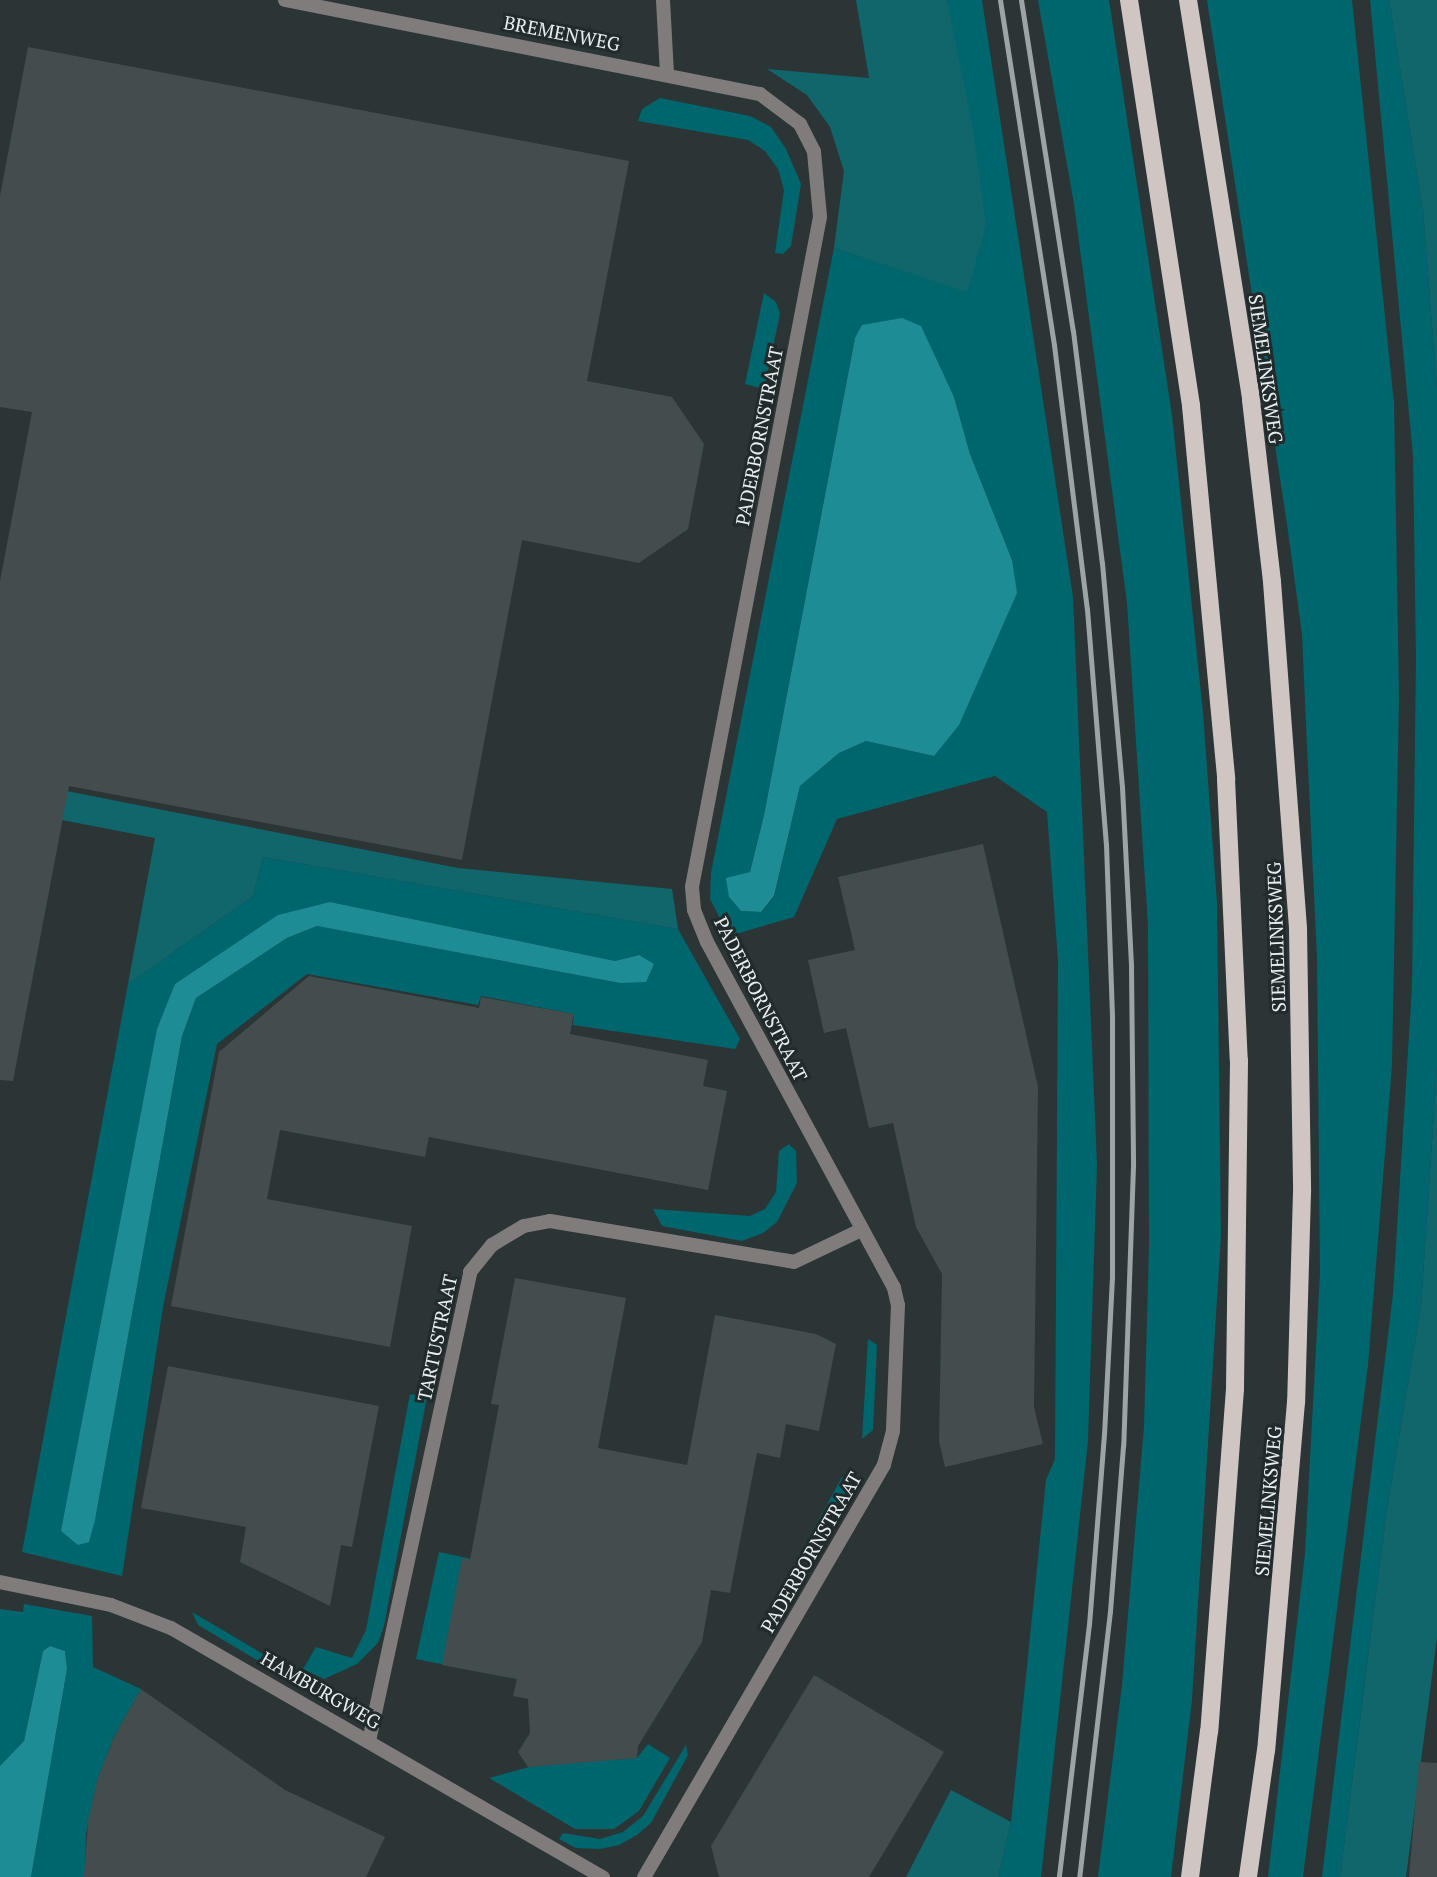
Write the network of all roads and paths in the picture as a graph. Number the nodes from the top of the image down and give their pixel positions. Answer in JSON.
{"nodes":[{"id":1,"x":285,"y":0,"type":"edge"},
{"id":2,"x":663,"y":0,"type":"edge"},
{"id":3,"x":1129,"y":0,"type":"edge"},
{"id":4,"x":1188,"y":0,"type":"edge"},
{"id":5,"x":311,"y":2,"type":"edge"},
{"id":6,"x":667,"y":73,"type":"junction"},
{"id":7,"x":861,"y":1230,"type":"junction"},
{"id":8,"x":0,"y":1582,"type":"edge"},
{"id":9,"x":369,"y":1741,"type":"junction"},
{"id":10,"x":603,"y":1877,"type":"edge"},
{"id":11,"x":644,"y":1877,"type":"edge"},
{"id":12,"x":1190,"y":1877,"type":"edge"},
{"id":13,"x":1248,"y":1877,"type":"edge"}],
"edges":[{"from":1,"to":5,"type":"street","name":"BREMENWEG"},
{"from":2,"to":6,"type":"street"},
{"from":3,"to":12,"type":"main road","name":"SIEMELINKSWEG"},
{"from":4,"to":13,"type":"main road","name":"SIEMELINKSWEG"},
{"from":5,"to":6,"type":"street","name":"BREMENWEG"},
{"from":6,"to":7,"type":"street","name":"PADERBORNSTRAAT"},
{"from":7,"to":9,"type":"street","name":"TARTUSTRAAT"},
{"from":7,"to":11,"type":"street","name":"PADERBORNSTRAAT"},
{"from":8,"to":9,"type":"street","name":"HAMBURGWEG"},
{"from":9,"to":10,"type":"street","name":"HAMBURGWEG"}]}
